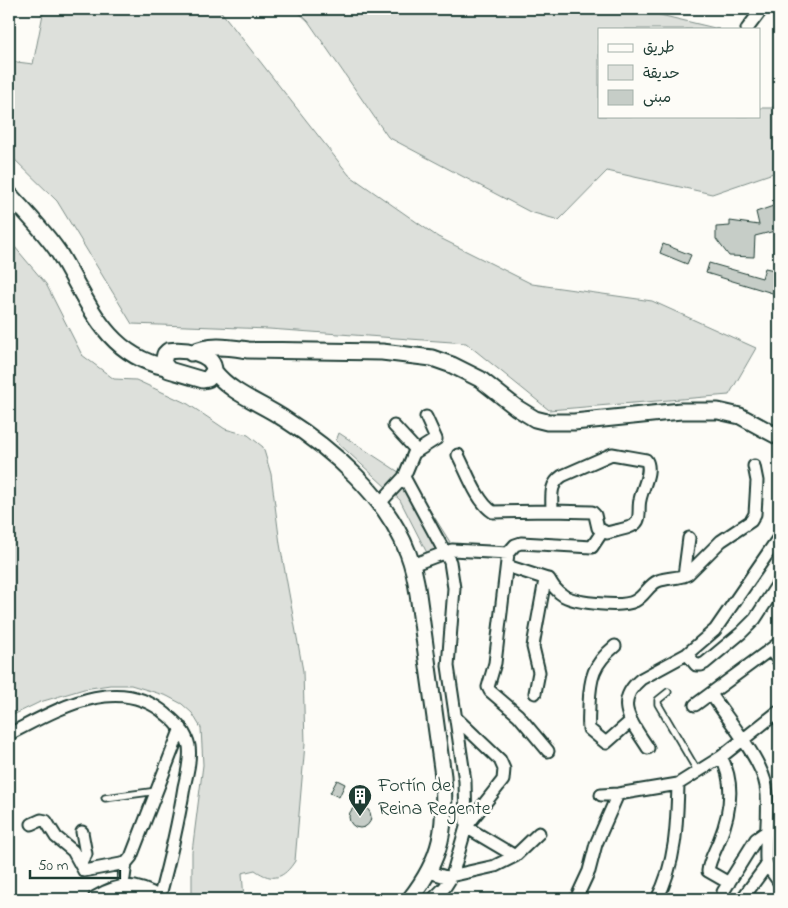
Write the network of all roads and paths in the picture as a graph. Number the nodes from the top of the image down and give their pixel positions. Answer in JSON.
{"nodes":[{"id":1,"x":762,"y":9,"type":"edge"},
{"id":2,"x":748,"y":28,"type":"edge"},
{"id":3,"x":9,"y":194,"type":"edge"},
{"id":4,"x":116,"y":342,"type":"junction"},
{"id":5,"x":248,"y":350,"type":"junction"},
{"id":6,"x":168,"y":351,"type":"junction"},
{"id":7,"x":191,"y":353,"type":"junction"},
{"id":8,"x":165,"y":367,"type":"junction"},
{"id":9,"x":210,"y":373,"type":"junction"},
{"id":10,"x":426,"y":417,"type":"dead end"},
{"id":11,"x":394,"y":426,"type":"dead end"},
{"id":12,"x":779,"y":438,"type":"edge"},
{"id":13,"x":417,"y":451,"type":"junction"},
{"id":14,"x":458,"y":455,"type":"dead end"},
{"id":15,"x":754,"y":466,"type":"dead end"},
{"id":16,"x":404,"y":477,"type":"junction"},
{"id":17,"x":380,"y":503,"type":"junction"},
{"id":18,"x":552,"y":511,"type":"junction"},
{"id":19,"x":602,"y":532,"type":"junction"},
{"id":20,"x":779,"y":537,"type":"edge"},
{"id":21,"x":688,"y":538,"type":"dead end"},
{"id":22,"x":445,"y":551,"type":"junction"},
{"id":23,"x":508,"y":553,"type":"junction"},
{"id":24,"x":412,"y":565,"type":"junction"},
{"id":25,"x":507,"y":566,"type":"junction"},
{"id":26,"x":684,"y":576,"type":"junction"},
{"id":27,"x":547,"y":579,"type":"junction"},
{"id":28,"x":779,"y":582,"type":"edge"},
{"id":29,"x":615,"y":646,"type":"dead end"},
{"id":30,"x":775,"y":646,"type":"edge"},
{"id":31,"x":687,"y":654,"type":"junction"},
{"id":32,"x":779,"y":661,"type":"edge"},
{"id":33,"x":668,"y":692,"type":"dead end"},
{"id":34,"x":535,"y":693,"type":"dead end"},
{"id":35,"x":710,"y":694,"type":"junction"},
{"id":36,"x":695,"y":705,"type":"dead end"},
{"id":37,"x":779,"y":710,"type":"edge"},
{"id":38,"x":456,"y":718,"type":"junction"},
{"id":39,"x":631,"y":721,"type":"junction"},
{"id":40,"x":181,"y":728,"type":"junction"},
{"id":41,"x":9,"y":734,"type":"edge"},
{"id":42,"x":742,"y":740,"type":"junction"},
{"id":43,"x":648,"y":748,"type":"dead end"},
{"id":44,"x":548,"y":751,"type":"dead end"},
{"id":45,"x":721,"y":757,"type":"junction"},
{"id":46,"x":698,"y":772,"type":"junction"},
{"id":47,"x":678,"y":784,"type":"junction"},
{"id":48,"x":157,"y":791,"type":"junction"},
{"id":49,"x":618,"y":794,"type":"junction"},
{"id":50,"x":601,"y":795,"type":"dead end"},
{"id":51,"x":105,"y":798,"type":"dead end"},
{"id":52,"x":32,"y":824,"type":"dead end"},
{"id":53,"x":466,"y":827,"type":"junction"},
{"id":54,"x":82,"y":832,"type":"dead end"},
{"id":55,"x":538,"y":833,"type":"dead end"},
{"id":56,"x":766,"y":834,"type":"junction"},
{"id":57,"x":515,"y":856,"type":"junction"},
{"id":58,"x":126,"y":863,"type":"junction"},
{"id":59,"x":767,"y":866,"type":"junction"},
{"id":60,"x":82,"y":867,"type":"junction"},
{"id":61,"x":429,"y":872,"type":"junction"},
{"id":62,"x":452,"y":876,"type":"junction"},
{"id":63,"x":124,"y":878,"type":"dead end"},
{"id":64,"x":779,"y":882,"type":"edge"},
{"id":65,"x":96,"y":899,"type":"edge"},
{"id":66,"x":159,"y":899,"type":"edge"},
{"id":67,"x":410,"y":899,"type":"edge"},
{"id":68,"x":432,"y":899,"type":"edge"},
{"id":69,"x":576,"y":899,"type":"edge"},
{"id":70,"x":657,"y":899,"type":"edge"},
{"id":71,"x":742,"y":899,"type":"edge"}],
"edges":[{"from":1,"to":2,"type":"street"},
{"from":3,"to":4,"type":"street"},
{"from":4,"to":6,"type":"street"},
{"from":4,"to":8,"type":"street"},
{"from":5,"to":7,"type":"street"},
{"from":5,"to":9,"type":"street"},
{"from":5,"to":12,"type":"street"},
{"from":6,"to":7,"type":"street"},
{"from":6,"to":8,"type":"street"},
{"from":7,"to":9,"type":"street"},
{"from":8,"to":9,"type":"street"},
{"from":9,"to":17,"type":"street"},
{"from":10,"to":13,"type":"street"},
{"from":11,"to":13,"type":"street"},
{"from":13,"to":16,"type":"street"},
{"from":14,"to":18,"type":"street"},
{"from":15,"to":26,"type":"street"},
{"from":16,"to":17,"type":"street"},
{"from":16,"to":22,"type":"street"},
{"from":17,"to":24,"type":"street"},
{"from":18,"to":19,"type":"street"},
{"from":18,"to":19,"type":"street"},
{"from":19,"to":23,"type":"street"},
{"from":20,"to":31,"type":"street"},
{"from":21,"to":26,"type":"street"},
{"from":22,"to":23,"type":"street"},
{"from":22,"to":24,"type":"street"},
{"from":22,"to":38,"type":"street"},
{"from":23,"to":25,"type":"street"},
{"from":24,"to":61,"type":"street"},
{"from":25,"to":27,"type":"street"},
{"from":25,"to":44,"type":"street"},
{"from":26,"to":27,"type":"street"},
{"from":27,"to":34,"type":"street"},
{"from":28,"to":31,"type":"street"},
{"from":29,"to":39,"type":"street"},
{"from":30,"to":32,"type":"street"},
{"from":30,"to":35,"type":"street"},
{"from":31,"to":39,"type":"street"},
{"from":33,"to":46,"type":"lane"},
{"from":35,"to":36,"type":"street"},
{"from":35,"to":42,"type":"street"},
{"from":37,"to":42,"type":"street"},
{"from":38,"to":53,"type":"street"},
{"from":38,"to":53,"type":"street"},
{"from":39,"to":43,"type":"street"},
{"from":40,"to":41,"type":"street"},
{"from":40,"to":48,"type":"street"},
{"from":40,"to":66,"type":"street"},
{"from":42,"to":45,"type":"street"},
{"from":42,"to":56,"type":"street"},
{"from":45,"to":46,"type":"street"},
{"from":45,"to":56,"type":"street"},
{"from":46,"to":47,"type":"street"},
{"from":47,"to":49,"type":"street"},
{"from":47,"to":70,"type":"street"},
{"from":48,"to":51,"type":"lane"},
{"from":48,"to":58,"type":"street"},
{"from":49,"to":50,"type":"street"},
{"from":49,"to":69,"type":"street"},
{"from":52,"to":60,"type":"street"},
{"from":53,"to":57,"type":"street"},
{"from":53,"to":62,"type":"street"},
{"from":54,"to":60,"type":"street"},
{"from":55,"to":57,"type":"street"},
{"from":56,"to":59,"type":"street"},
{"from":57,"to":62,"type":"street"},
{"from":58,"to":60,"type":"street"},
{"from":58,"to":63,"type":"street"},
{"from":59,"to":64,"type":"street"},
{"from":59,"to":71,"type":"street"},
{"from":61,"to":62,"type":"street"},
{"from":61,"to":67,"type":"street"},
{"from":62,"to":68,"type":"street"},
{"from":65,"to":66,"type":"street"}]}
